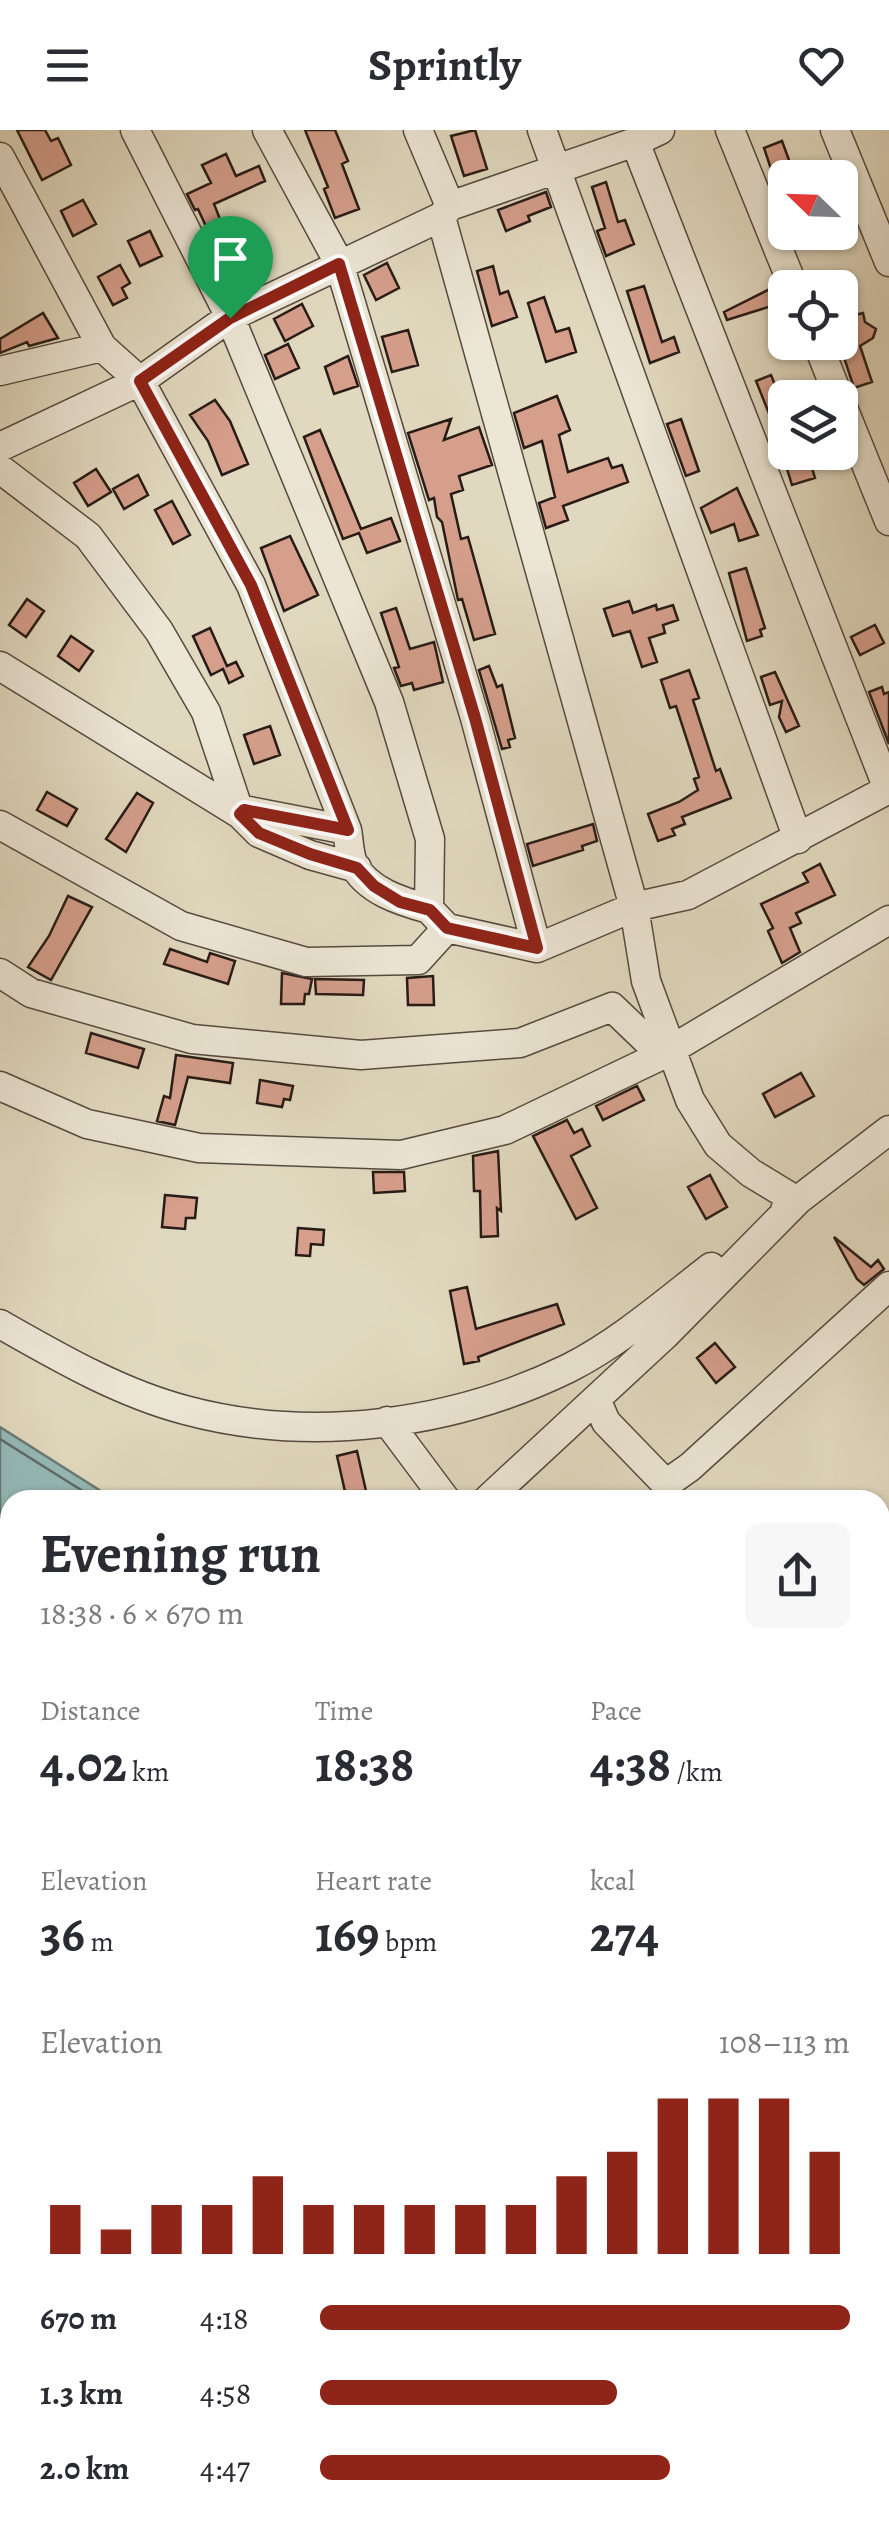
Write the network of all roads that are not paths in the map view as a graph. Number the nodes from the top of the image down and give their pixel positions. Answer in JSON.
{"nodes":[{"id":1,"x":135,"y":130,"type":"edge"},
{"id":2,"x":267,"y":130,"type":"edge"},
{"id":3,"x":418,"y":130,"type":"edge"},
{"id":4,"x":542,"y":130,"type":"edge"},
{"id":5,"x":730,"y":130,"type":"edge"},
{"id":6,"x":836,"y":130,"type":"edge"},
{"id":7,"x":648,"y":136,"type":"edge"},
{"id":8,"x":0,"y":157,"type":"edge"},
{"id":9,"x":558,"y":169,"type":"junction"},
{"id":10,"x":446,"y":211,"type":"junction"},
{"id":11,"x":889,"y":262,"type":"edge"},
{"id":12,"x":339,"y":264,"type":"junction"},
{"id":13,"x":787,"y":270,"type":"edge"},
{"id":14,"x":230,"y":318,"type":"junction"},
{"id":15,"x":102,"y":347,"type":"junction"},
{"id":16,"x":0,"y":370,"type":"edge"},
{"id":17,"x":140,"y":381,"type":"junction"},
{"id":18,"x":858,"y":444,"type":"edge"},
{"id":19,"x":0,"y":447,"type":"edge"},
{"id":20,"x":0,"y":469,"type":"edge"},
{"id":21,"x":889,"y":521,"type":"edge"},
{"id":22,"x":0,"y":666,"type":"edge"},
{"id":23,"x":889,"y":789,"type":"edge"},
{"id":24,"x":240,"y":814,"type":"junction"},
{"id":25,"x":0,"y":825,"type":"edge"},
{"id":26,"x":348,"y":830,"type":"junction"},
{"id":27,"x":798,"y":840,"type":"junction"},
{"id":28,"x":357,"y":868,"type":"junction"},
{"id":29,"x":634,"y":907,"type":"junction"},
{"id":30,"x":438,"y":919,"type":"junction"},
{"id":31,"x":889,"y":920,"type":"edge"},
{"id":32,"x":537,"y":948,"type":"junction"},
{"id":33,"x":0,"y":973,"type":"edge"},
{"id":34,"x":667,"y":1052,"type":"junction"},
{"id":35,"x":0,"y":1086,"type":"edge"},
{"id":36,"x":889,"y":1130,"type":"edge"},
{"id":37,"x":797,"y":1201,"type":"junction"},
{"id":38,"x":889,"y":1286,"type":"edge"},
{"id":39,"x":0,"y":1324,"type":"edge"},
{"id":40,"x":596,"y":1399,"type":"junction"},
{"id":41,"x":387,"y":1422,"type":"junction"},
{"id":42,"x":438,"y":1490,"type":"edge"},
{"id":43,"x":498,"y":1490,"type":"edge"}],
"edges":[{"from":1,"to":14,"type":"street"},
{"from":2,"to":12,"type":"street"},
{"from":3,"to":10,"type":"street"},
{"from":4,"to":9,"type":"street"},
{"from":5,"to":13,"type":"street"},
{"from":6,"to":11,"type":"street"},
{"from":7,"to":9,"type":"street"},
{"from":7,"to":23,"type":"street"},
{"from":8,"to":15,"type":"street"},
{"from":9,"to":10,"type":"street"},
{"from":9,"to":27,"type":"street"},
{"from":10,"to":12,"type":"street"},
{"from":10,"to":29,"type":"street"},
{"from":12,"to":14,"type":"street"},
{"from":12,"to":32,"type":"street"},
{"from":14,"to":17,"type":"street"},
{"from":14,"to":30,"type":"street"},
{"from":15,"to":16,"type":"street"},
{"from":15,"to":17,"type":"street"},
{"from":17,"to":19,"type":"street"},
{"from":17,"to":26,"type":"street"},
{"from":18,"to":21,"type":"street"},
{"from":20,"to":24,"type":"street"},
{"from":22,"to":24,"type":"street"},
{"from":23,"to":27,"type":"street"},
{"from":24,"to":26,"type":"street"},
{"from":24,"to":28,"type":"street"},
{"from":25,"to":30,"type":"street"},
{"from":26,"to":28,"type":"street"},
{"from":27,"to":29,"type":"street"},
{"from":28,"to":30,"type":"street"},
{"from":29,"to":32,"type":"street"},
{"from":29,"to":34,"type":"street"},
{"from":30,"to":32,"type":"street"},
{"from":31,"to":34,"type":"street"},
{"from":33,"to":34,"type":"street"},
{"from":34,"to":35,"type":"street"},
{"from":34,"to":37,"type":"street"},
{"from":36,"to":37,"type":"street"},
{"from":37,"to":40,"type":"street"},
{"from":37,"to":41,"type":"street"},
{"from":38,"to":40,"type":"street"},
{"from":39,"to":41,"type":"street"},
{"from":40,"to":43,"type":"street"},
{"from":41,"to":42,"type":"street"}]}
